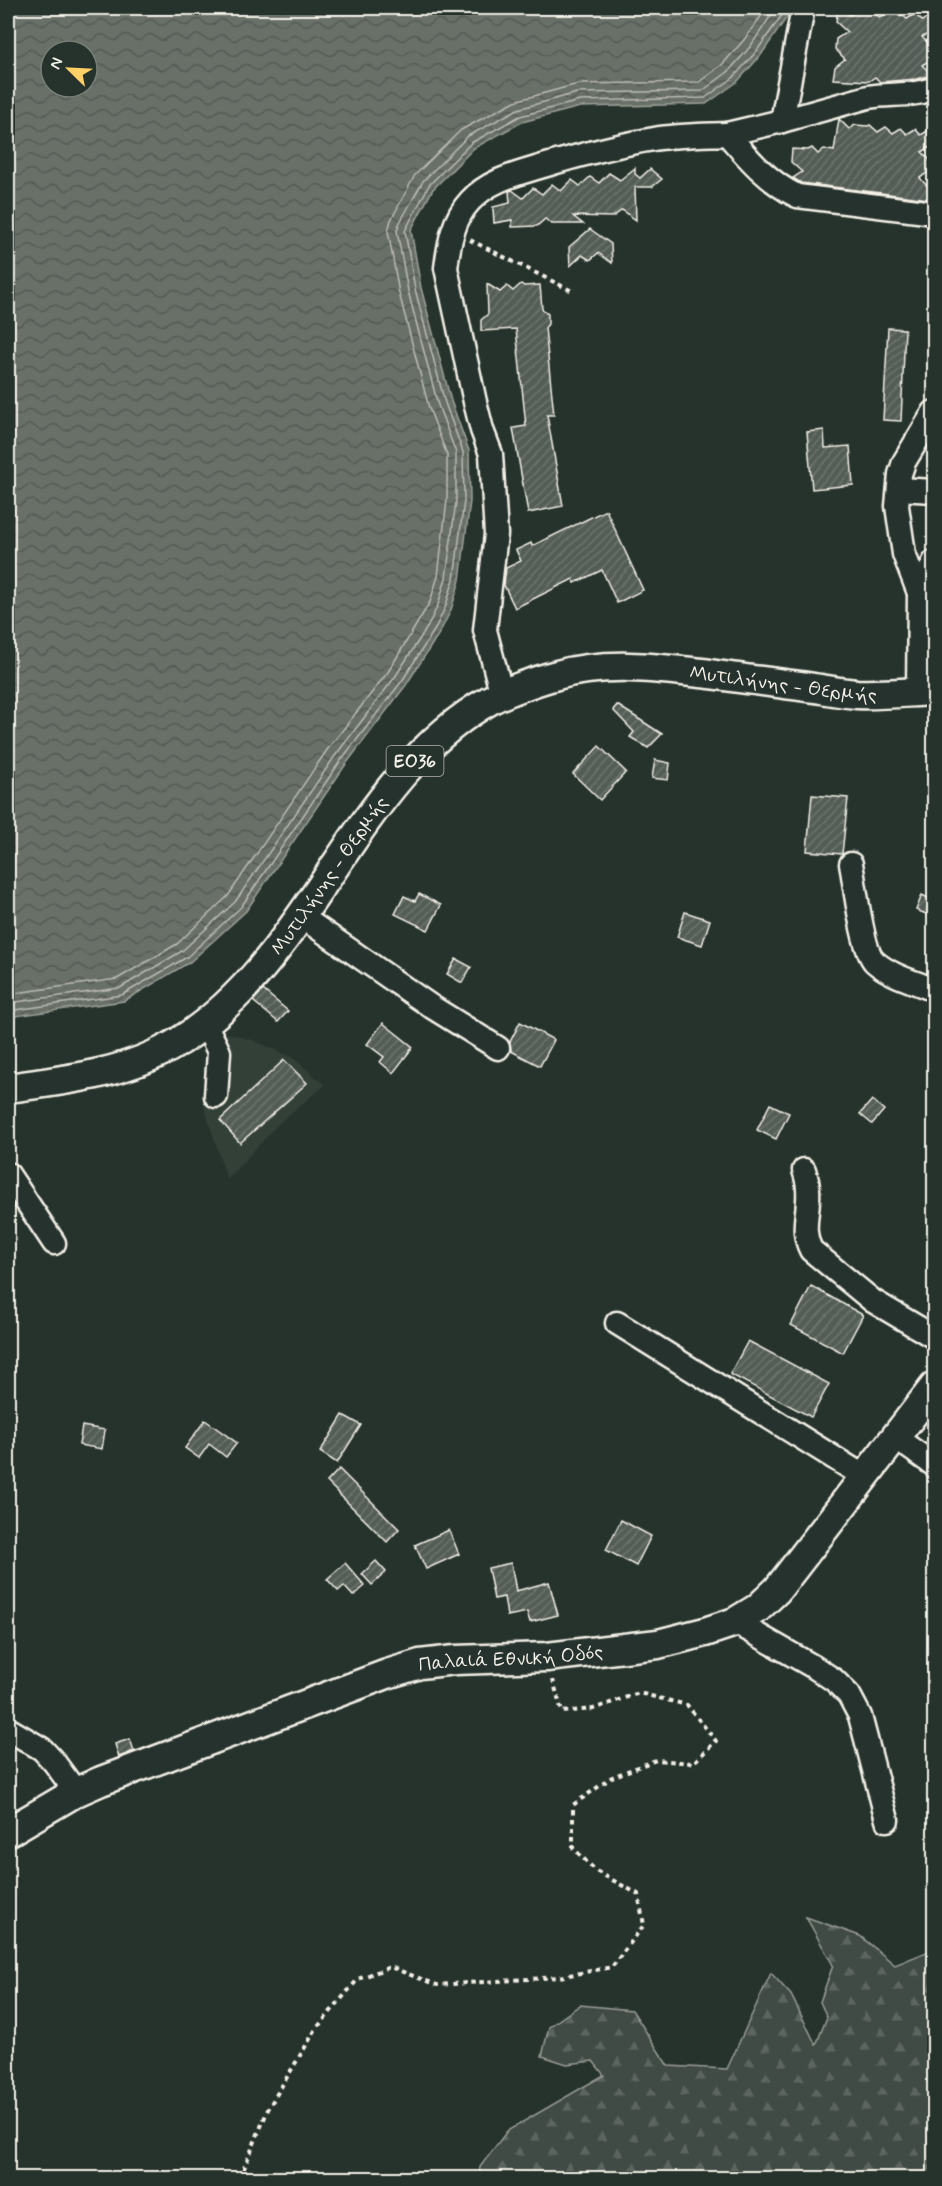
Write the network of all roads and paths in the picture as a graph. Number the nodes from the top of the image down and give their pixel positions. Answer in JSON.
{"nodes":[{"id":1,"x":803,"y":8,"type":"edge"},
{"id":2,"x":934,"y":88,"type":"edge"},
{"id":3,"x":782,"y":121,"type":"junction"},
{"id":4,"x":727,"y":134,"type":"junction"},
{"id":5,"x":934,"y":213,"type":"edge"},
{"id":6,"x":453,"y":231,"type":"junction"},
{"id":7,"x":574,"y":292,"type":"dead end"},
{"id":8,"x":934,"y":412,"type":"edge"},
{"id":9,"x":899,"y":489,"type":"junction"},
{"id":10,"x":934,"y":491,"type":"edge"},
{"id":11,"x":934,"y":562,"type":"edge"},
{"id":12,"x":919,"y":593,"type":"junction"},
{"id":13,"x":926,"y":691,"type":"edge"},
{"id":14,"x":502,"y":695,"type":"junction"},
{"id":15,"x":851,"y":864,"type":"dead end"},
{"id":16,"x":302,"y":917,"type":"junction"},
{"id":17,"x":934,"y":990,"type":"edge"},
{"id":18,"x":206,"y":1023,"type":"junction"},
{"id":19,"x":498,"y":1048,"type":"dead end"},
{"id":20,"x":8,"y":1088,"type":"edge"},
{"id":21,"x":216,"y":1096,"type":"dead end"},
{"id":22,"x":804,"y":1170,"type":"dead end"},
{"id":23,"x":8,"y":1174,"type":"edge"},
{"id":24,"x":54,"y":1243,"type":"dead end"},
{"id":25,"x":617,"y":1323,"type":"dead end"},
{"id":26,"x":934,"y":1337,"type":"edge"},
{"id":27,"x":934,"y":1387,"type":"edge"},
{"id":28,"x":896,"y":1437,"type":"junction"},
{"id":29,"x":934,"y":1465,"type":"edge"},
{"id":30,"x":865,"y":1477,"type":"junction"},
{"id":31,"x":735,"y":1622,"type":"junction"},
{"id":32,"x":547,"y":1657,"type":"junction"},
{"id":33,"x":8,"y":1729,"type":"edge"},
{"id":34,"x":76,"y":1792,"type":"junction"},
{"id":35,"x":887,"y":1820,"type":"dead end"},
{"id":36,"x":8,"y":1832,"type":"edge"},
{"id":37,"x":240,"y":2178,"type":"edge"}],
"edges":[{"from":1,"to":3,"type":"street"},
{"from":2,"to":3,"type":"street"},
{"from":3,"to":4,"type":"street"},
{"from":4,"to":5,"type":"street"},
{"from":4,"to":6,"type":"street"},
{"from":6,"to":7,"type":"path"},
{"from":6,"to":14,"type":"street"},
{"from":8,"to":9,"type":"street"},
{"from":9,"to":10,"type":"street"},
{"from":9,"to":12,"type":"street"},
{"from":11,"to":12,"type":"street"},
{"from":12,"to":13,"type":"street"},
{"from":13,"to":14,"type":"main road","name":"Μυτιλήνης - Θερμής","number":"ΕΟ36"},
{"from":14,"to":16,"type":"main road","name":"Μυτιλήνης - Θερμής","number":"ΕΟ36"},
{"from":15,"to":17,"type":"street"},
{"from":16,"to":18,"type":"main road","name":"Μυτιλήνης - Θερμής","number":"ΕΟ36"},
{"from":16,"to":19,"type":"street"},
{"from":18,"to":20,"type":"main road","name":"Μυτιλήνης - Θερμής","number":"ΕΟ36"},
{"from":18,"to":21,"type":"street"},
{"from":22,"to":26,"type":"street"},
{"from":23,"to":24,"type":"street"},
{"from":25,"to":30,"type":"street"},
{"from":27,"to":28,"type":"main road","name":"Παλαιά Εθνική Οδός"},
{"from":28,"to":29,"type":"street"},
{"from":28,"to":30,"type":"main road","name":"Παλαιά Εθνική Οδός"},
{"from":30,"to":31,"type":"main road","name":"Παλαιά Εθνική Οδός"},
{"from":31,"to":32,"type":"main road","name":"Παλαιά Εθνική Οδός"},
{"from":31,"to":35,"type":"street"},
{"from":32,"to":34,"type":"main road","name":"Παλαιά Εθνική Οδός"},
{"from":32,"to":37,"type":"path"},
{"from":33,"to":34,"type":"street"},
{"from":34,"to":36,"type":"main road","name":"Παλαιά Εθνική Οδός"}]}
